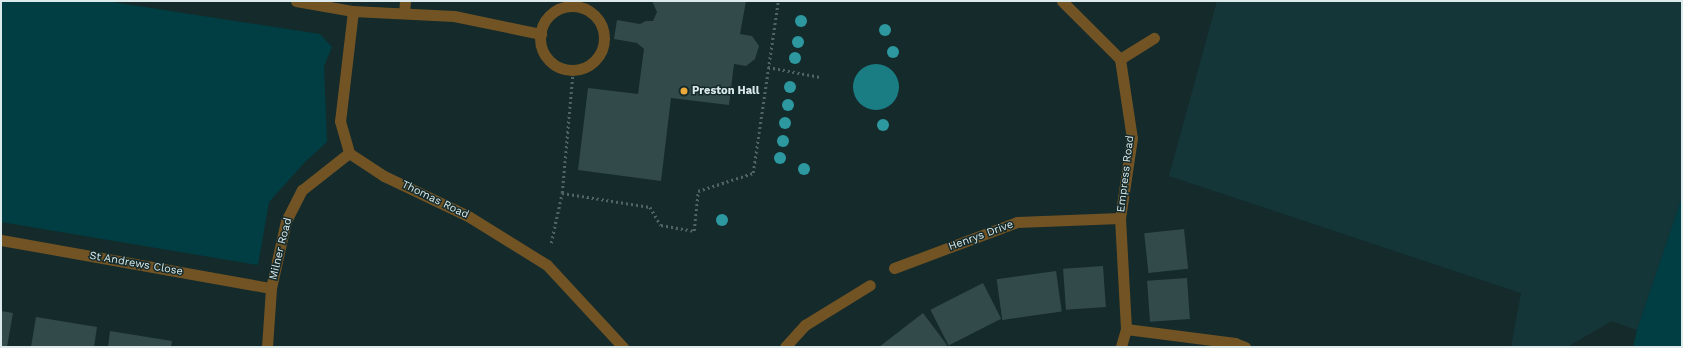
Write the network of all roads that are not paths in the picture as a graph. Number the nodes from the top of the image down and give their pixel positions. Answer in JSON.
{"nodes":[{"id":1,"x":296,"y":1,"type":"edge"},
{"id":2,"x":405,"y":1,"type":"edge"},
{"id":3,"x":1062,"y":1,"type":"edge"},
{"id":4,"x":573,"y":4,"type":"edge"},
{"id":5,"x":353,"y":11,"type":"junction"},
{"id":6,"x":404,"y":13,"type":"junction"},
{"id":7,"x":541,"y":34,"type":"junction"},
{"id":8,"x":1154,"y":38,"type":"dead end"},
{"id":9,"x":1120,"y":59,"type":"junction"},
{"id":10,"x":349,"y":153,"type":"junction"},
{"id":11,"x":1120,"y":218,"type":"junction"},
{"id":12,"x":1,"y":240,"type":"edge"},
{"id":13,"x":894,"y":268,"type":"dead end"},
{"id":14,"x":870,"y":285,"type":"dead end"},
{"id":15,"x":271,"y":288,"type":"junction"},
{"id":16,"x":1126,"y":329,"type":"junction"},
{"id":17,"x":267,"y":347,"type":"edge"},
{"id":18,"x":623,"y":347,"type":"edge"},
{"id":19,"x":785,"y":347,"type":"edge"},
{"id":20,"x":1121,"y":347,"type":"edge"},
{"id":21,"x":1246,"y":347,"type":"edge"}],
"edges":[{"from":1,"to":5,"type":"street"},
{"from":2,"to":6,"type":"street"},
{"from":3,"to":9,"type":"street"},
{"from":4,"to":7,"type":"street"},
{"from":4,"to":7,"type":"street"},
{"from":5,"to":6,"type":"street"},
{"from":5,"to":10,"type":"street"},
{"from":6,"to":7,"type":"street"},
{"from":8,"to":9,"type":"street"},
{"from":9,"to":11,"type":"street","name":"Empress Road"},
{"from":10,"to":15,"type":"street","name":"Milner Road"},
{"from":10,"to":18,"type":"street","name":"Thomas Road"},
{"from":11,"to":13,"type":"street","name":"Henrys Drive"},
{"from":11,"to":16,"type":"street","name":"Empress Road"},
{"from":12,"to":15,"type":"street","name":"St Andrews Close"},
{"from":14,"to":19,"type":"street"},
{"from":15,"to":17,"type":"street","name":"Milner Road"},
{"from":16,"to":20,"type":"street","name":"Empress Road"},
{"from":16,"to":21,"type":"street"}]}
